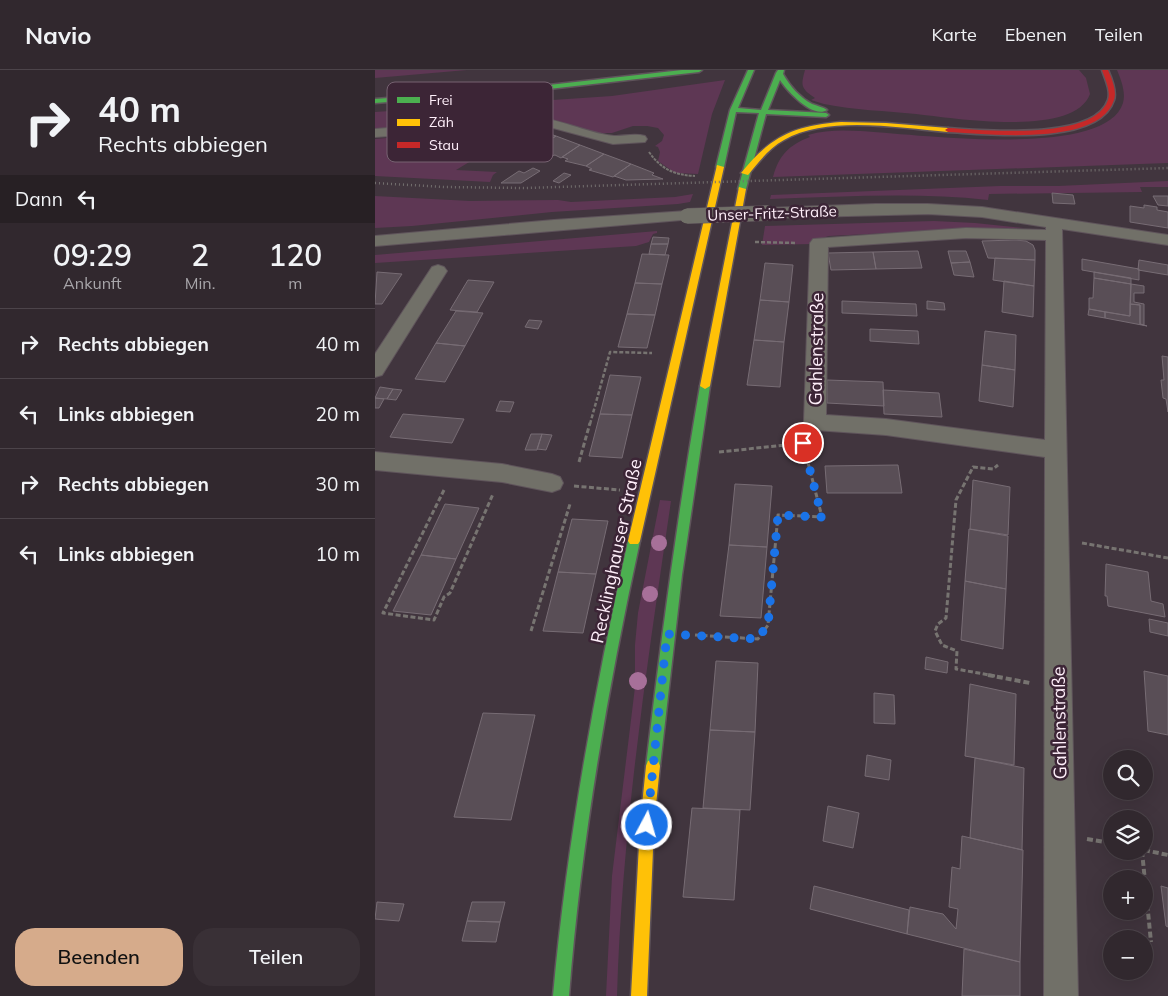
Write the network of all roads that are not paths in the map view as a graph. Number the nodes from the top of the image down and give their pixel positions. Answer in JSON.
{"nodes":[{"id":1,"x":699,"y":70,"type":"edge"},
{"id":2,"x":751,"y":70,"type":"edge"},
{"id":3,"x":780,"y":72,"type":"edge"},
{"id":4,"x":1100,"y":73,"type":"edge"},
{"id":5,"x":553,"y":87,"type":"edge"},
{"id":6,"x":732,"y":113,"type":"junction"},
{"id":7,"x":761,"y":116,"type":"junction"},
{"id":8,"x":860,"y":118,"type":"junction"},
{"id":9,"x":553,"y":124,"type":"edge"},
{"id":10,"x":835,"y":124,"type":"junction"},
{"id":11,"x":640,"y":139,"type":"road end"},
{"id":12,"x":745,"y":173,"type":"junction"},
{"id":13,"x":1054,"y":229,"type":"junction"},
{"id":14,"x":1168,"y":240,"type":"edge"},
{"id":15,"x":375,"y":241,"type":"edge"},
{"id":16,"x":811,"y":243,"type":"joint"},
{"id":17,"x":438,"y":271,"type":"dead end"},
{"id":18,"x":375,"y":370,"type":"edge"},
{"id":19,"x":1056,"y":450,"type":"junction"},
{"id":20,"x":375,"y":461,"type":"edge"},
{"id":21,"x":552,"y":483,"type":"road end"},
{"id":22,"x":561,"y":996,"type":"edge"},
{"id":23,"x":639,"y":996,"type":"edge"},
{"id":24,"x":1061,"y":996,"type":"edge"}],
"edges":[{"from":1,"to":5,"type":"main road"},
{"from":2,"to":6,"type":"main road","name":"Recklinghauser Straße"},
{"from":3,"to":7,"type":"main road"},
{"from":3,"to":8,"type":"main road"},
{"from":4,"to":8,"type":"main road"},
{"from":4,"to":10,"type":"main road"},
{"from":6,"to":7,"type":"main road"},
{"from":6,"to":22,"type":"main road","name":"Recklinghauser Straße"},
{"from":7,"to":8,"type":"main road"},
{"from":7,"to":10,"type":"main road"},
{"from":7,"to":12,"type":"main road"},
{"from":9,"to":11,"type":"street"},
{"from":10,"to":12,"type":"main road"},
{"from":12,"to":23,"type":"main road"},
{"from":13,"to":14,"type":"street","name":"Unser-Fritz-Straße"},
{"from":13,"to":15,"type":"street","name":"Unser-Fritz-Straße","bridge":true},
{"from":13,"to":16,"type":"street","name":"Unser-Fritz-Straße"},
{"from":13,"to":19,"type":"street","name":"Gahlenstraße"},
{"from":16,"to":19,"type":"street","name":"Gahlenstraße"},
{"from":17,"to":18,"type":"street"},
{"from":19,"to":24,"type":"street","name":"Gahlenstraße"},
{"from":20,"to":21,"type":"street"}]}
